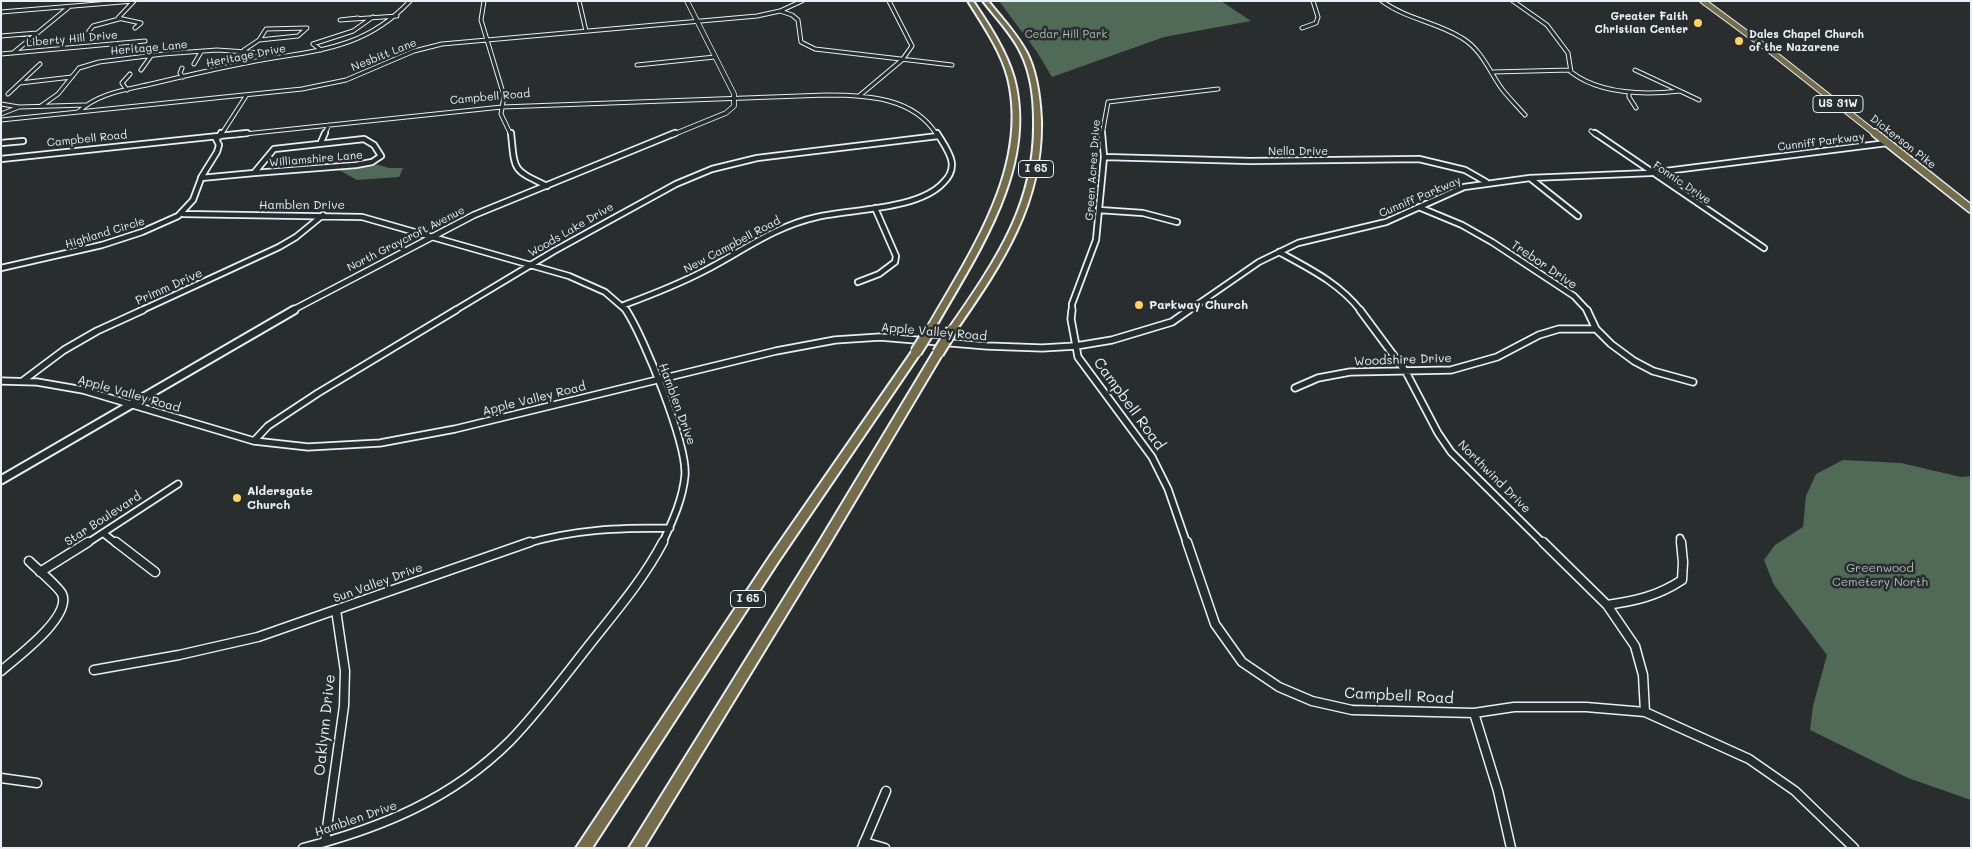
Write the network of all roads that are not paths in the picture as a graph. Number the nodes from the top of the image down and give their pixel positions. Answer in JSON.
{"nodes":[{"id":1,"x":134,"y":1,"type":"edge"},
{"id":2,"x":410,"y":1,"type":"edge"},
{"id":3,"x":484,"y":1,"type":"edge"},
{"id":4,"x":580,"y":1,"type":"edge"},
{"id":5,"x":686,"y":1,"type":"edge"},
{"id":6,"x":802,"y":1,"type":"edge"},
{"id":7,"x":889,"y":1,"type":"edge"},
{"id":8,"x":970,"y":1,"type":"edge"},
{"id":9,"x":985,"y":1,"type":"edge"},
{"id":10,"x":1312,"y":1,"type":"edge"},
{"id":11,"x":1382,"y":1,"type":"edge"},
{"id":12,"x":1513,"y":1,"type":"edge"},
{"id":13,"x":1703,"y":1,"type":"edge"},
{"id":14,"x":69,"y":6,"type":"junction"},
{"id":15,"x":780,"y":11,"type":"junction"},
{"id":16,"x":1,"y":12,"type":"edge"},
{"id":17,"x":397,"y":16,"type":"junction"},
{"id":18,"x":373,"y":17,"type":"junction"},
{"id":19,"x":358,"y":18,"type":"junction"},
{"id":20,"x":119,"y":19,"type":"junction"},
{"id":21,"x":697,"y":21,"type":"junction"},
{"id":22,"x":135,"y":28,"type":"dead end"},
{"id":23,"x":1302,"y":28,"type":"dead end"},
{"id":24,"x":89,"y":31,"type":"dead end"},
{"id":25,"x":586,"y":31,"type":"junction"},
{"id":26,"x":38,"y":33,"type":"junction"},
{"id":27,"x":1,"y":36,"type":"edge"},
{"id":28,"x":487,"y":39,"type":"junction"},
{"id":29,"x":259,"y":40,"type":"junction"},
{"id":30,"x":145,"y":41,"type":"dead end"},
{"id":31,"x":244,"y":50,"type":"junction"},
{"id":32,"x":321,"y":50,"type":"junction"},
{"id":33,"x":201,"y":52,"type":"junction"},
{"id":34,"x":13,"y":53,"type":"junction"},
{"id":35,"x":1,"y":54,"type":"edge"},
{"id":36,"x":151,"y":56,"type":"junction"},
{"id":37,"x":715,"y":57,"type":"junction"},
{"id":38,"x":274,"y":58,"type":"junction"},
{"id":39,"x":902,"y":60,"type":"junction"},
{"id":40,"x":40,"y":64,"type":"dead end"},
{"id":41,"x":194,"y":64,"type":"dead end"},
{"id":42,"x":637,"y":65,"type":"dead end"},
{"id":43,"x":952,"y":65,"type":"dead end"},
{"id":44,"x":182,"y":68,"type":"dead end"},
{"id":45,"x":141,"y":70,"type":"dead end"},
{"id":46,"x":1570,"y":70,"type":"junction"},
{"id":47,"x":1635,"y":70,"type":"dead end"},
{"id":48,"x":1493,"y":72,"type":"junction"},
{"id":49,"x":130,"y":74,"type":"dead end"},
{"id":50,"x":72,"y":77,"type":"junction"},
{"id":51,"x":183,"y":77,"type":"junction"},
{"id":52,"x":20,"y":83,"type":"junction"},
{"id":53,"x":1218,"y":89,"type":"dead end"},
{"id":54,"x":127,"y":90,"type":"junction"},
{"id":55,"x":1680,"y":91,"type":"junction"},
{"id":56,"x":1629,"y":92,"type":"junction"},
{"id":57,"x":8,"y":94,"type":"dead end"},
{"id":58,"x":246,"y":96,"type":"junction"},
{"id":59,"x":860,"y":96,"type":"junction"},
{"id":60,"x":735,"y":98,"type":"junction"},
{"id":61,"x":1699,"y":100,"type":"dead end"},
{"id":62,"x":1,"y":104,"type":"edge"},
{"id":63,"x":85,"y":105,"type":"junction"},
{"id":64,"x":41,"y":106,"type":"junction"},
{"id":65,"x":19,"y":107,"type":"junction"},
{"id":66,"x":502,"y":107,"type":"junction"},
{"id":67,"x":1636,"y":108,"type":"dead end"},
{"id":68,"x":77,"y":112,"type":"junction"},
{"id":69,"x":1,"y":114,"type":"edge"},
{"id":70,"x":1525,"y":115,"type":"dead end"},
{"id":71,"x":1,"y":120,"type":"edge"},
{"id":72,"x":329,"y":125,"type":"junction"},
{"id":73,"x":1591,"y":131,"type":"dead end"},
{"id":74,"x":938,"y":136,"type":"junction"},
{"id":75,"x":217,"y":137,"type":"junction"},
{"id":76,"x":23,"y":141,"type":"dead end"},
{"id":77,"x":321,"y":142,"type":"junction"},
{"id":78,"x":1,"y":143,"type":"edge"},
{"id":79,"x":1887,"y":143,"type":"junction"},
{"id":80,"x":1104,"y":157,"type":"junction"},
{"id":81,"x":1,"y":160,"type":"edge"},
{"id":82,"x":953,"y":163,"type":"joint"},
{"id":83,"x":254,"y":173,"type":"junction"},
{"id":84,"x":1650,"y":173,"type":"junction"},
{"id":85,"x":201,"y":178,"type":"junction"},
{"id":86,"x":1530,"y":178,"type":"junction"},
{"id":87,"x":1486,"y":182,"type":"junction"},
{"id":88,"x":547,"y":186,"type":"junction"},
{"id":89,"x":875,"y":208,"type":"junction"},
{"id":90,"x":1421,"y":208,"type":"junction"},
{"id":91,"x":1971,"y":209,"type":"edge"},
{"id":92,"x":1099,"y":210,"type":"junction"},
{"id":93,"x":183,"y":214,"type":"junction"},
{"id":94,"x":323,"y":215,"type":"junction"},
{"id":95,"x":1578,"y":216,"type":"dead end"},
{"id":96,"x":1177,"y":222,"type":"dead end"},
{"id":97,"x":431,"y":236,"type":"junction"},
{"id":98,"x":1764,"y":248,"type":"dead end"},
{"id":99,"x":1279,"y":252,"type":"junction"},
{"id":100,"x":530,"y":265,"type":"junction"},
{"id":101,"x":1,"y":268,"type":"edge"},
{"id":102,"x":858,"y":282,"type":"dead end"},
{"id":103,"x":624,"y":305,"type":"junction"},
{"id":104,"x":1596,"y":329,"type":"junction"},
{"id":105,"x":1076,"y":346,"type":"junction"},
{"id":106,"x":1406,"y":372,"type":"junction"},
{"id":107,"x":24,"y":380,"type":"junction"},
{"id":108,"x":656,"y":380,"type":"junction"},
{"id":109,"x":1,"y":382,"type":"edge"},
{"id":110,"x":1693,"y":382,"type":"dead end"},
{"id":111,"x":1295,"y":388,"type":"dead end"},
{"id":112,"x":129,"y":404,"type":"junction"},
{"id":113,"x":254,"y":441,"type":"junction"},
{"id":114,"x":1,"y":480,"type":"edge"},
{"id":115,"x":178,"y":484,"type":"dead end"},
{"id":116,"x":670,"y":528,"type":"junction"},
{"id":117,"x":103,"y":533,"type":"junction"},
{"id":118,"x":1680,"y":538,"type":"dead end"},
{"id":119,"x":29,"y":562,"type":"dead end"},
{"id":120,"x":40,"y":572,"type":"junction"},
{"id":121,"x":155,"y":572,"type":"dead end"},
{"id":122,"x":1607,"y":604,"type":"junction"},
{"id":123,"x":336,"y":610,"type":"junction"},
{"id":124,"x":94,"y":670,"type":"dead end"},
{"id":125,"x":1,"y":671,"type":"edge"},
{"id":126,"x":1645,"y":712,"type":"junction"},
{"id":127,"x":1474,"y":713,"type":"junction"},
{"id":128,"x":1,"y":778,"type":"edge"},
{"id":129,"x":37,"y":783,"type":"dead end"},
{"id":130,"x":886,"y":791,"type":"dead end"},
{"id":131,"x":325,"y":842,"type":"junction"},
{"id":132,"x":863,"y":845,"type":"edge"},
{"id":133,"x":303,"y":848,"type":"edge"},
{"id":134,"x":583,"y":848,"type":"edge"},
{"id":135,"x":636,"y":848,"type":"edge"},
{"id":136,"x":885,"y":848,"type":"edge"},
{"id":137,"x":1511,"y":848,"type":"edge"},
{"id":138,"x":1854,"y":848,"type":"edge"}],
"edges":[{"from":1,"to":14,"type":"street"},
{"from":1,"to":20,"type":"street"},
{"from":2,"to":17,"type":"street","name":"Heritage Drive"},
{"from":3,"to":28,"type":"street"},
{"from":4,"to":25,"type":"street"},
{"from":5,"to":21,"type":"street"},
{"from":6,"to":15,"type":"street","name":"Nesbitt Lane"},
{"from":7,"to":39,"type":"street"},
{"from":8,"to":134,"type":"highway","number":"I 65","bridge":true},
{"from":9,"to":135,"type":"highway","number":"I 65","bridge":true},
{"from":10,"to":23,"type":"street"},
{"from":11,"to":48,"type":"street"},
{"from":12,"to":46,"type":"street"},
{"from":13,"to":79,"type":"main road","name":"Dickerson Pike","number":"US 31W"},
{"from":14,"to":16,"type":"street"},
{"from":14,"to":26,"type":"street"},
{"from":15,"to":21,"type":"street","name":"Nesbitt Lane"},
{"from":15,"to":39,"type":"street"},
{"from":17,"to":18,"type":"street"},
{"from":17,"to":32,"type":"street","name":"Heritage Drive"},
{"from":18,"to":19,"type":"street"},
{"from":18,"to":32,"type":"street"},
{"from":19,"to":19,"type":"street"},
{"from":20,"to":22,"type":"street"},
{"from":20,"to":24,"type":"street"},
{"from":21,"to":25,"type":"street","name":"Nesbitt Lane"},
{"from":21,"to":37,"type":"street"},
{"from":25,"to":28,"type":"street","name":"Nesbitt Lane"},
{"from":26,"to":27,"type":"street"},
{"from":26,"to":34,"type":"street"},
{"from":28,"to":58,"type":"street","name":"Nesbitt Lane"},
{"from":28,"to":66,"type":"street"},
{"from":29,"to":29,"type":"street"},
{"from":29,"to":31,"type":"street"},
{"from":30,"to":34,"type":"street","name":"Liberty Hill Drive"},
{"from":31,"to":33,"type":"street","name":"Heritage Lane"},
{"from":31,"to":38,"type":"street","name":"Heritage Lane"},
{"from":32,"to":38,"type":"street","name":"Heritage Drive"},
{"from":33,"to":36,"type":"street","name":"Heritage Lane"},
{"from":33,"to":41,"type":"street"},
{"from":34,"to":35,"type":"street","name":"Liberty Hill Drive"},
{"from":36,"to":45,"type":"street"},
{"from":36,"to":50,"type":"street","name":"Heritage Lane"},
{"from":37,"to":42,"type":"street"},
{"from":37,"to":60,"type":"street"},
{"from":38,"to":51,"type":"street","name":"Heritage Drive"},
{"from":39,"to":43,"type":"street"},
{"from":39,"to":59,"type":"street"},
{"from":40,"to":52,"type":"street"},
{"from":44,"to":51,"type":"street"},
{"from":46,"to":48,"type":"street"},
{"from":46,"to":56,"type":"street"},
{"from":47,"to":55,"type":"street"},
{"from":48,"to":70,"type":"street"},
{"from":49,"to":54,"type":"street"},
{"from":50,"to":52,"type":"street"},
{"from":50,"to":64,"type":"street","name":"Heritage Lane"},
{"from":51,"to":54,"type":"street","name":"Heritage Drive"},
{"from":52,"to":57,"type":"street"},
{"from":53,"to":80,"type":"street","name":"Green Acres Drive"},
{"from":54,"to":63,"type":"street","name":"Heritage Drive"},
{"from":55,"to":56,"type":"street"},
{"from":55,"to":61,"type":"street"},
{"from":56,"to":67,"type":"street"},
{"from":58,"to":68,"type":"street","name":"Nesbitt Lane"},
{"from":58,"to":75,"type":"street"},
{"from":59,"to":60,"type":"street","name":"Campbell Road"},
{"from":59,"to":74,"type":"street","name":"Campbell Road"},
{"from":60,"to":66,"type":"street","name":"Campbell Road"},
{"from":60,"to":88,"type":"street","name":"North Graycroft Avenue"},
{"from":62,"to":65,"type":"street"},
{"from":63,"to":64,"type":"street"},
{"from":63,"to":68,"type":"street","name":"Heritage Drive"},
{"from":64,"to":65,"type":"street"},
{"from":65,"to":69,"type":"street"},
{"from":66,"to":72,"type":"street","name":"Campbell Road"},
{"from":66,"to":88,"type":"street"},
{"from":68,"to":71,"type":"street","name":"Nesbitt Lane"},
{"from":72,"to":75,"type":"street","name":"Campbell Road"},
{"from":72,"to":77,"type":"street"},
{"from":73,"to":84,"type":"street","name":"Fonnic Drive"},
{"from":74,"to":82,"type":"street","name":"Campbell Road"},
{"from":74,"to":100,"type":"street","name":"Woods Lake Drive"},
{"from":75,"to":81,"type":"street","name":"Campbell Road"},
{"from":75,"to":85,"type":"street"},
{"from":76,"to":78,"type":"street"},
{"from":77,"to":83,"type":"street","name":"Williamshire Lane"},
{"from":77,"to":83,"type":"street","name":"Williamshire Lane"},
{"from":79,"to":84,"type":"street","name":"Cunniff Parkway"},
{"from":79,"to":91,"type":"main road","name":"Dickerson Pike","number":"US 31W"},
{"from":80,"to":87,"type":"street","name":"Nella Drive"},
{"from":80,"to":92,"type":"street","name":"Green Acres Drive"},
{"from":82,"to":89,"type":"street","name":"New Campbell Road"},
{"from":83,"to":85,"type":"street","name":"Williamshire Lane"},
{"from":84,"to":86,"type":"street","name":"Cunniff Parkway"},
{"from":84,"to":98,"type":"street","name":"Fonnic Drive"},
{"from":85,"to":93,"type":"street"},
{"from":86,"to":87,"type":"street","name":"Cunniff Parkway"},
{"from":86,"to":95,"type":"street"},
{"from":87,"to":90,"type":"street","name":"Cunniff Parkway"},
{"from":88,"to":97,"type":"street","name":"North Graycroft Avenue"},
{"from":89,"to":102,"type":"street"},
{"from":89,"to":103,"type":"street","name":"New Campbell Road"},
{"from":90,"to":99,"type":"street","name":"Cunniff Parkway"},
{"from":90,"to":104,"type":"street","name":"Trebor Drive"},
{"from":92,"to":96,"type":"street"},
{"from":92,"to":105,"type":"street","name":"Green Acres Drive"},
{"from":93,"to":94,"type":"street","name":"Hamblen Drive"},
{"from":93,"to":101,"type":"street","name":"Highland Circle"},
{"from":94,"to":97,"type":"street","name":"Hamblen Drive"},
{"from":94,"to":107,"type":"street","name":"Primm Drive"},
{"from":97,"to":100,"type":"street","name":"Hamblen Drive"},
{"from":97,"to":112,"type":"street","name":"North Graycroft Avenue"},
{"from":99,"to":105,"type":"street","name":"Cunniff Parkway"},
{"from":99,"to":106,"type":"street","name":"Northwind Drive"},
{"from":100,"to":103,"type":"street","name":"Hamblen Drive"},
{"from":100,"to":113,"type":"street","name":"Woods Lake Drive"},
{"from":103,"to":108,"type":"street","name":"Hamblen Drive"},
{"from":104,"to":106,"type":"street","name":"Woodshire Drive"},
{"from":104,"to":110,"type":"street","name":"Trebor Drive"},
{"from":105,"to":108,"type":"street","name":"Apple Valley Road"},
{"from":105,"to":127,"type":"street","name":"Campbell Road"},
{"from":106,"to":111,"type":"street","name":"Woodshire Drive"},
{"from":106,"to":122,"type":"street","name":"Northwind Drive"},
{"from":107,"to":109,"type":"street","name":"Apple Valley Road"},
{"from":107,"to":112,"type":"street","name":"Apple Valley Road"},
{"from":108,"to":113,"type":"street","name":"Apple Valley Road"},
{"from":108,"to":116,"type":"street","name":"Hamblen Drive"},
{"from":112,"to":113,"type":"street","name":"Apple Valley Road"},
{"from":112,"to":114,"type":"street","name":"North Graycroft Avenue"},
{"from":115,"to":117,"type":"street","name":"Star Boulevard"},
{"from":116,"to":123,"type":"street","name":"Sun Valley Drive"},
{"from":116,"to":131,"type":"street","name":"Hamblen Drive"},
{"from":117,"to":120,"type":"street","name":"Star Boulevard"},
{"from":117,"to":121,"type":"street"},
{"from":118,"to":122,"type":"street"},
{"from":119,"to":120,"type":"street"},
{"from":120,"to":125,"type":"street"},
{"from":122,"to":126,"type":"street","name":"Northwind Drive"},
{"from":123,"to":124,"type":"street","name":"Sun Valley Drive"},
{"from":123,"to":131,"type":"street","name":"Oaklynn Drive"},
{"from":126,"to":127,"type":"street","name":"Campbell Road"},
{"from":126,"to":138,"type":"street","name":"Campbell Road"},
{"from":127,"to":137,"type":"street"},
{"from":128,"to":129,"type":"street"},
{"from":130,"to":132,"type":"street"},
{"from":131,"to":133,"type":"street","name":"Hamblen Drive"},
{"from":132,"to":136,"type":"street"}]}
